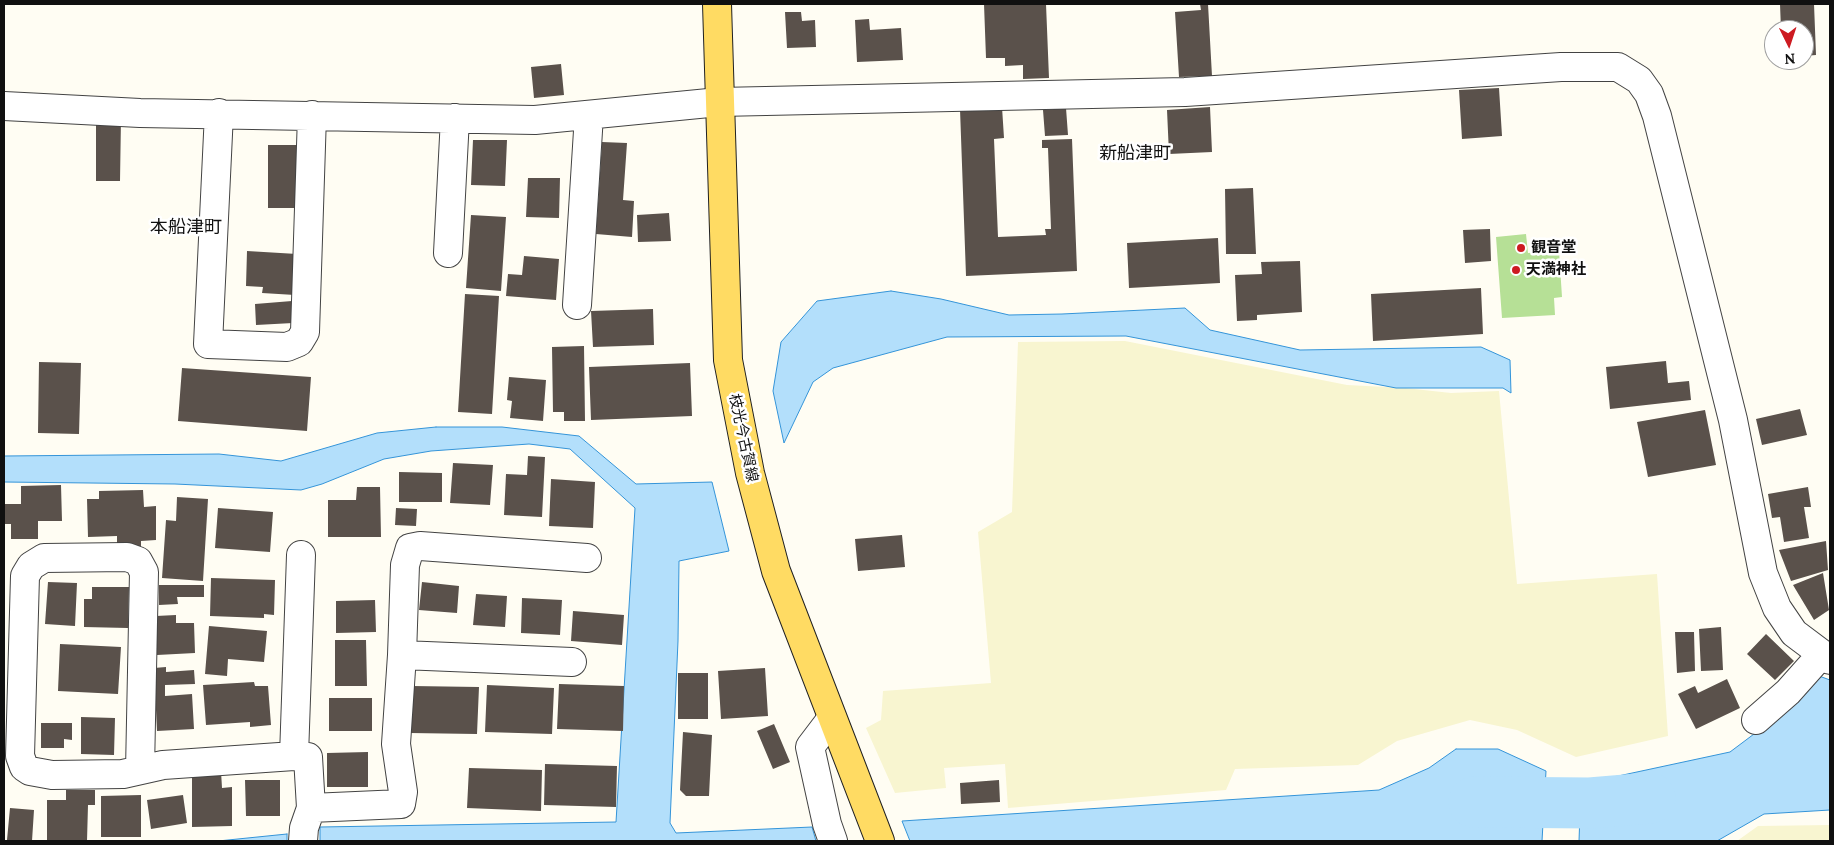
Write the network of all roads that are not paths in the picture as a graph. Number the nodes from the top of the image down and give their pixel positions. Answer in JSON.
{"nodes":[{"id":1,"x":717,"y":8,"type":"edge"},
{"id":2,"x":719,"y":102,"type":"junction"},
{"id":3,"x":4,"y":106,"type":"edge"},
{"id":4,"x":219,"y":114,"type":"junction"},
{"id":5,"x":312,"y":115,"type":"junction"},
{"id":6,"x":589,"y":115,"type":"junction"},
{"id":7,"x":455,"y":118,"type":"junction"},
{"id":8,"x":448,"y":253,"type":"dead end"},
{"id":9,"x":577,"y":305,"type":"dead end"},
{"id":10,"x":301,"y":555,"type":"dead end"},
{"id":11,"x":587,"y":558,"type":"dead end"},
{"id":12,"x":402,"y":654,"type":"junction"},
{"id":13,"x":1826,"y":657,"type":"edge"},
{"id":14,"x":572,"y":662,"type":"dead end"},
{"id":15,"x":832,"y":718,"type":"junction"},
{"id":16,"x":1756,"y":720,"type":"dead end"},
{"id":17,"x":294,"y":756,"type":"junction"},
{"id":18,"x":140,"y":770,"type":"junction"},
{"id":19,"x":306,"y":826,"type":"edge"},
{"id":20,"x":877,"y":832,"type":"edge"},
{"id":21,"x":830,"y":833,"type":"edge"}],
"edges":[{"from":1,"to":2,"type":"main road","name":"枝光今古賀線"},
{"from":2,"to":6,"type":"street"},
{"from":2,"to":13,"type":"street"},
{"from":2,"to":15,"type":"main road","name":"枝光今古賀線"},
{"from":3,"to":4,"type":"street"},
{"from":4,"to":5,"type":"street"},
{"from":4,"to":5,"type":"street"},
{"from":5,"to":7,"type":"street"},
{"from":6,"to":7,"type":"street"},
{"from":6,"to":9,"type":"street"},
{"from":7,"to":8,"type":"street"},
{"from":10,"to":17,"type":"street"},
{"from":11,"to":12,"type":"street"},
{"from":12,"to":14,"type":"street"},
{"from":12,"to":19,"type":"street"},
{"from":13,"to":16,"type":"street"},
{"from":15,"to":20,"type":"main road","name":"枝光今古賀線"},
{"from":15,"to":21,"type":"street"},
{"from":17,"to":18,"type":"street"},
{"from":17,"to":19,"type":"street"},
{"from":18,"to":18,"type":"street"}]}
